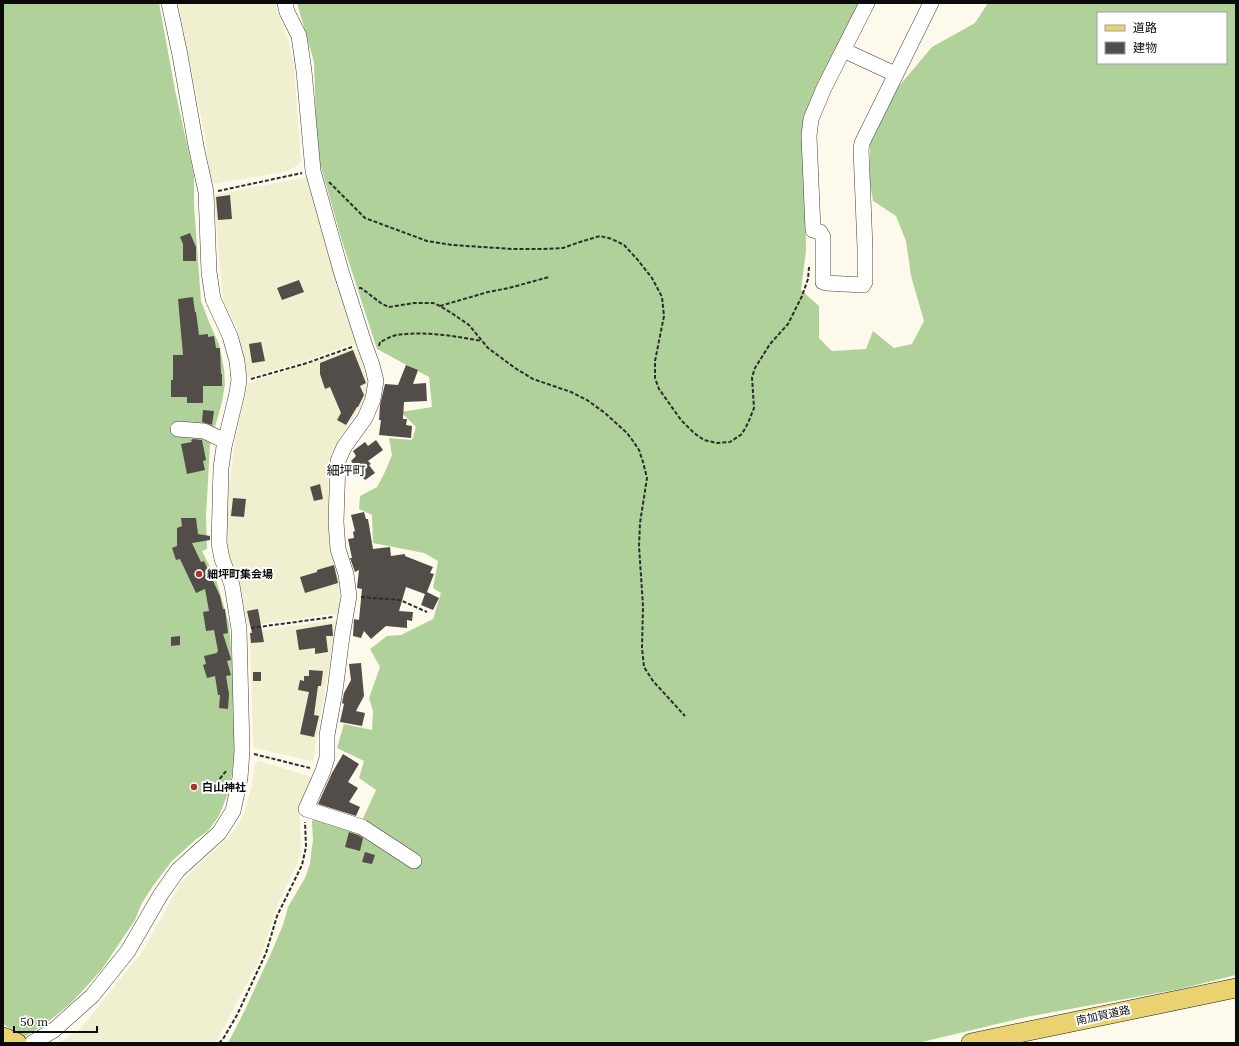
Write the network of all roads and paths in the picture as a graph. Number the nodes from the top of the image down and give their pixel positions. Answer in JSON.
{"nodes":[{"id":1,"x":169,"y":3,"type":"edge"},
{"id":2,"x":285,"y":3,"type":"edge"},
{"id":3,"x":867,"y":3,"type":"edge"},
{"id":4,"x":931,"y":3,"type":"edge"},
{"id":5,"x":844,"y":50,"type":"junction"},
{"id":6,"x":895,"y":74,"type":"junction"},
{"id":7,"x":314,"y":174,"type":"junction"},
{"id":8,"x":206,"y":192,"type":"junction"},
{"id":9,"x":810,"y":263,"type":"dead end"},
{"id":10,"x":549,"y":277,"type":"dead end"},
{"id":11,"x":348,"y":291,"type":"junction"},
{"id":12,"x":440,"y":306,"type":"junction"},
{"id":13,"x":482,"y":341,"type":"junction"},
{"id":14,"x":364,"y":343,"type":"junction"},
{"id":15,"x":370,"y":359,"type":"junction"},
{"id":16,"x":238,"y":380,"type":"junction"},
{"id":17,"x":178,"y":429,"type":"dead end"},
{"id":18,"x":225,"y":441,"type":"junction"},
{"id":19,"x":349,"y":596,"type":"junction"},
{"id":20,"x":427,"y":612,"type":"dead end"},
{"id":21,"x":347,"y":615,"type":"junction"},
{"id":22,"x":239,"y":629,"type":"junction"},
{"id":23,"x":685,"y":716,"type":"dead end"},
{"id":24,"x":242,"y":751,"type":"junction"},
{"id":25,"x":323,"y":771,"type":"junction"},
{"id":26,"x":306,"y":809,"type":"junction"},
{"id":27,"x":414,"y":860,"type":"dead end"},
{"id":28,"x":1236,"y":988,"type":"edge"},
{"id":29,"x":3,"y":1037,"type":"edge"},
{"id":30,"x":17,"y":1043,"type":"edge"},
{"id":31,"x":32,"y":1043,"type":"edge"},
{"id":32,"x":219,"y":1043,"type":"edge"},
{"id":33,"x":971,"y":1043,"type":"edge"}],
"edges":[{"from":1,"to":8,"type":"street"},
{"from":2,"to":7,"type":"street"},
{"from":3,"to":5,"type":"street"},
{"from":4,"to":6,"type":"street"},
{"from":5,"to":6,"type":"street"},
{"from":5,"to":6,"type":"street"},
{"from":7,"to":8,"type":"path"},
{"from":7,"to":9,"type":"path"},
{"from":7,"to":11,"type":"street"},
{"from":8,"to":16,"type":"street"},
{"from":10,"to":12,"type":"path"},
{"from":11,"to":12,"type":"path"},
{"from":11,"to":14,"type":"street"},
{"from":12,"to":13,"type":"path"},
{"from":13,"to":15,"type":"path"},
{"from":13,"to":23,"type":"path"},
{"from":14,"to":15,"type":"street"},
{"from":14,"to":16,"type":"path"},
{"from":15,"to":19,"type":"street"},
{"from":16,"to":18,"type":"street"},
{"from":17,"to":18,"type":"street"},
{"from":18,"to":22,"type":"street"},
{"from":19,"to":20,"type":"path"},
{"from":19,"to":21,"type":"street"},
{"from":21,"to":22,"type":"path"},
{"from":21,"to":25,"type":"street"},
{"from":22,"to":24,"type":"street"},
{"from":24,"to":25,"type":"path"},
{"from":24,"to":31,"type":"street"},
{"from":25,"to":26,"type":"street"},
{"from":26,"to":27,"type":"street"},
{"from":26,"to":32,"type":"path"},
{"from":28,"to":33,"type":"main road","name":"南加賀道路"},
{"from":29,"to":30,"type":"main road"}]}
